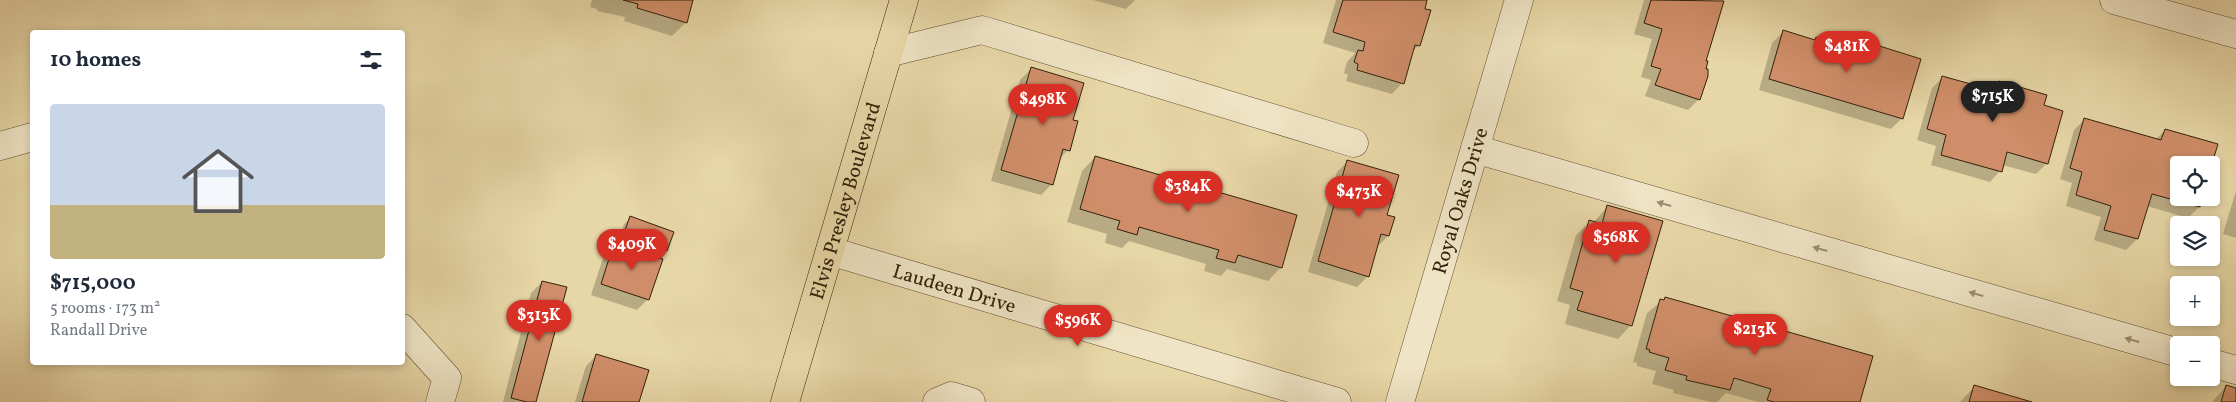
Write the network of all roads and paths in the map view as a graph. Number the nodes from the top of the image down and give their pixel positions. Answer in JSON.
{"nodes":[{"id":1,"x":904,"y":0,"type":"edge"},
{"id":2,"x":1520,"y":0,"type":"edge"},
{"id":3,"x":2114,"y":0,"type":"edge"},
{"id":4,"x":2236,"y":34,"type":"edge"},
{"id":5,"x":888,"y":53,"type":"junction"},
{"id":6,"x":30,"y":138,"type":"edge"},
{"id":7,"x":1354,"y":143,"type":"dead end"},
{"id":8,"x":0,"y":146,"type":"edge"},
{"id":9,"x":1475,"y":149,"type":"junction"},
{"id":10,"x":830,"y":251,"type":"junction"},
{"id":11,"x":405,"y":331,"type":"edge"},
{"id":12,"x":2170,"y":350,"type":"edge"},
{"id":13,"x":2220,"y":366,"type":"edge"},
{"id":14,"x":2236,"y":370,"type":"edge"},
{"id":15,"x":1266,"y":392,"type":"edge"},
{"id":16,"x":440,"y":402,"type":"edge"},
{"id":17,"x":785,"y":402,"type":"edge"},
{"id":18,"x":938,"y":402,"type":"edge"},
{"id":19,"x":972,"y":402,"type":"edge"},
{"id":20,"x":1338,"y":402,"type":"edge"},
{"id":21,"x":1400,"y":402,"type":"edge"}],
"edges":[{"from":1,"to":5,"type":"main road","name":"Elvis Presley Boulevard"},
{"from":2,"to":9,"type":"street","name":"Royal Oaks Drive"},
{"from":3,"to":4,"type":"street"},
{"from":5,"to":7,"type":"street"},
{"from":5,"to":10,"type":"main road","name":"Elvis Presley Boulevard"},
{"from":6,"to":8,"type":"street"},
{"from":12,"to":9,"type":"street","one_way":true},
{"from":9,"to":21,"type":"street","name":"Royal Oaks Drive"},
{"from":10,"to":15,"type":"street","name":"Laudeen Drive"},
{"from":10,"to":17,"type":"main road","name":"Elvis Presley Boulevard"},
{"from":11,"to":16,"type":"street"},
{"from":13,"to":14,"type":"street"},
{"from":15,"to":20,"type":"street","name":"Laudeen Drive"},
{"from":18,"to":19,"type":"street"}]}
